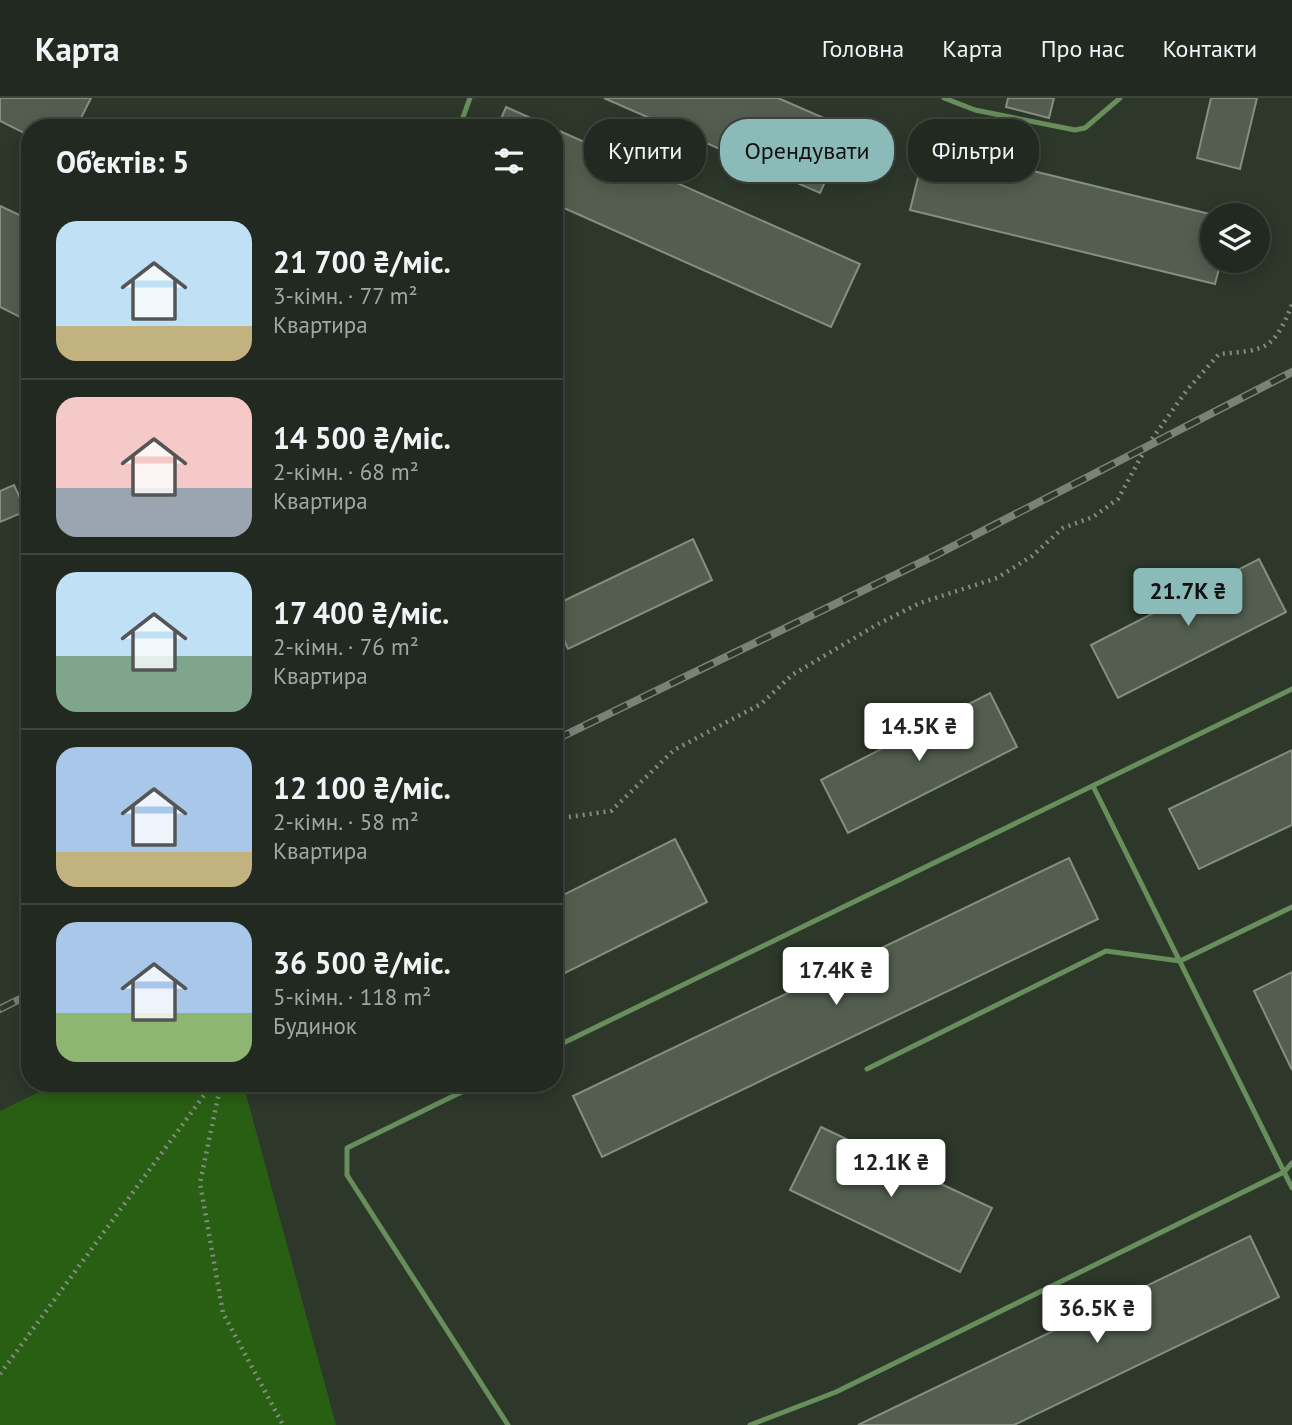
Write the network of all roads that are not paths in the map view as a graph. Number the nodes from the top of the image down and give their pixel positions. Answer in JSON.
{"nodes":[{"id":1,"x":470,"y":98,"type":"edge"},
{"id":2,"x":944,"y":98,"type":"edge"},
{"id":3,"x":1120,"y":98,"type":"edge"},
{"id":4,"x":462,"y":119,"type":"edge"},
{"id":5,"x":1292,"y":690,"type":"edge"},
{"id":6,"x":1093,"y":786,"type":"junction"},
{"id":7,"x":1292,"y":907,"type":"edge"},
{"id":8,"x":1180,"y":961,"type":"junction"},
{"id":9,"x":563,"y":1043,"type":"edge"},
{"id":10,"x":867,"y":1069,"type":"dead end"},
{"id":11,"x":462,"y":1092,"type":"edge"},
{"id":12,"x":1292,"y":1163,"type":"edge"},
{"id":13,"x":1284,"y":1172,"type":"junction"},
{"id":14,"x":1292,"y":1188,"type":"edge"},
{"id":15,"x":508,"y":1425,"type":"edge"},
{"id":16,"x":750,"y":1425,"type":"edge"}],
"edges":[{"from":1,"to":4,"type":"lane"},
{"from":2,"to":3,"type":"lane"},
{"from":5,"to":6,"type":"lane"},
{"from":6,"to":8,"type":"lane"},
{"from":6,"to":9,"type":"lane"},
{"from":7,"to":8,"type":"lane"},
{"from":8,"to":10,"type":"lane"},
{"from":8,"to":13,"type":"lane"},
{"from":11,"to":15,"type":"lane"},
{"from":12,"to":13,"type":"lane"},
{"from":13,"to":14,"type":"lane"},
{"from":13,"to":16,"type":"lane"}]}
